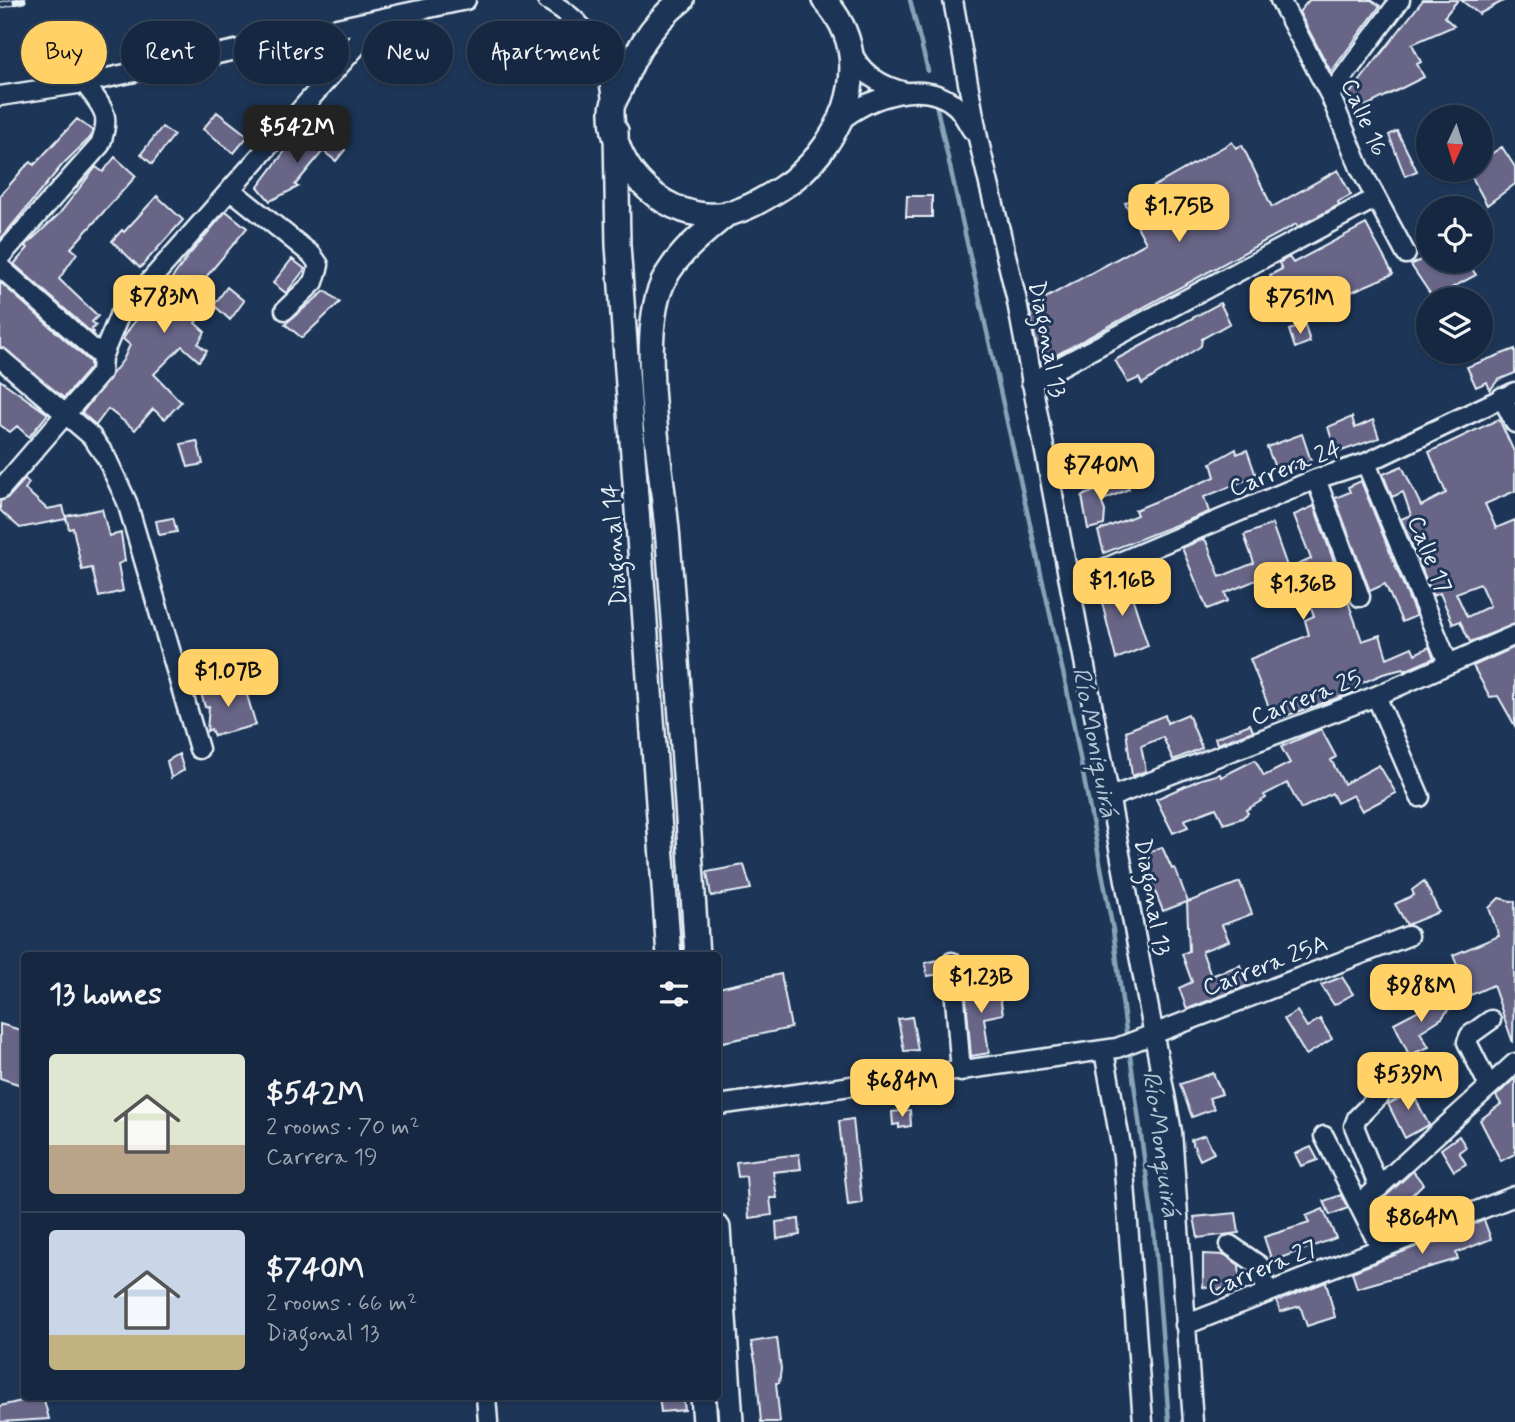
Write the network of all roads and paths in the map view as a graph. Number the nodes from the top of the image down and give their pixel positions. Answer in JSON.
{"nodes":[{"id":1,"x":466,"y":0,"type":"edge"},
{"id":2,"x":547,"y":0,"type":"edge"},
{"id":3,"x":682,"y":0,"type":"edge"},
{"id":4,"x":824,"y":0,"type":"edge"},
{"id":5,"x":848,"y":0,"type":"edge"},
{"id":6,"x":1280,"y":0,"type":"edge"},
{"id":7,"x":1401,"y":0,"type":"edge"},
{"id":8,"x":958,"y":3,"type":"edge"},
{"id":9,"x":377,"y":21,"type":"edge"},
{"id":10,"x":363,"y":24,"type":"edge"},
{"id":11,"x":363,"y":27,"type":"edge"},
{"id":12,"x":848,"y":39,"type":"junction"},
{"id":13,"x":107,"y":78,"type":"edge"},
{"id":14,"x":78,"y":84,"type":"edge"},
{"id":15,"x":85,"y":84,"type":"edge"},
{"id":16,"x":913,"y":93,"type":"junction"},
{"id":17,"x":1330,"y":95,"type":"junction"},
{"id":18,"x":0,"y":96,"type":"edge"},
{"id":19,"x":614,"y":120,"type":"junction"},
{"id":20,"x":840,"y":121,"type":"junction"},
{"id":21,"x":978,"y":138,"type":"junction"},
{"id":22,"x":231,"y":190,"type":"junction"},
{"id":23,"x":1376,"y":198,"type":"junction"},
{"id":24,"x":728,"y":214,"type":"junction"},
{"id":25,"x":1406,"y":254,"type":"dead end"},
{"id":26,"x":0,"y":257,"type":"edge"},
{"id":27,"x":0,"y":267,"type":"edge"},
{"id":28,"x":285,"y":310,"type":"dead end"},
{"id":29,"x":102,"y":357,"type":"junction"},
{"id":30,"x":0,"y":358,"type":"edge"},
{"id":31,"x":1031,"y":382,"type":"junction"},
{"id":32,"x":1508,"y":395,"type":"edge"},
{"id":33,"x":64,"y":413,"type":"junction"},
{"id":34,"x":1515,"y":423,"type":"edge"},
{"id":35,"x":1366,"y":463,"type":"junction"},
{"id":36,"x":1316,"y":479,"type":"junction"},
{"id":37,"x":0,"y":490,"type":"edge"},
{"id":38,"x":1070,"y":583,"type":"junction"},
{"id":39,"x":1360,"y":597,"type":"dead end"},
{"id":40,"x":1515,"y":635,"type":"edge"},
{"id":41,"x":1448,"y":663,"type":"junction"},
{"id":42,"x":1376,"y":696,"type":"junction"},
{"id":43,"x":199,"y":749,"type":"dead end"},
{"id":44,"x":1111,"y":797,"type":"junction"},
{"id":45,"x":1420,"y":797,"type":"dead end"},
{"id":46,"x":1408,"y":936,"type":"dead end"},
{"id":47,"x":669,"y":952,"type":"edge"},
{"id":48,"x":697,"y":952,"type":"edge"},
{"id":49,"x":952,"y":962,"type":"dead end"},
{"id":50,"x":1491,"y":1020,"type":"dead end"},
{"id":51,"x":1146,"y":1038,"type":"junction"},
{"id":52,"x":1111,"y":1050,"type":"junction"},
{"id":53,"x":1515,"y":1063,"type":"edge"},
{"id":54,"x":961,"y":1072,"type":"junction"},
{"id":55,"x":1489,"y":1086,"type":"junction"},
{"id":56,"x":1380,"y":1095,"type":"dead end"},
{"id":57,"x":721,"y":1105,"type":"edge"},
{"id":58,"x":1324,"y":1136,"type":"dead end"},
{"id":59,"x":1379,"y":1188,"type":"junction"},
{"id":60,"x":1515,"y":1196,"type":"edge"},
{"id":61,"x":1360,"y":1204,"type":"junction"},
{"id":62,"x":1230,"y":1245,"type":"dead end"},
{"id":63,"x":1380,"y":1247,"type":"junction"},
{"id":64,"x":721,"y":1273,"type":"edge"},
{"id":65,"x":1267,"y":1293,"type":"junction"},
{"id":66,"x":1185,"y":1325,"type":"junction"},
{"id":67,"x":486,"y":1400,"type":"edge"},
{"id":68,"x":704,"y":1400,"type":"edge"},
{"id":69,"x":488,"y":1422,"type":"edge"},
{"id":70,"x":705,"y":1422,"type":"edge"},
{"id":71,"x":731,"y":1422,"type":"edge"},
{"id":72,"x":1143,"y":1422,"type":"edge"},
{"id":73,"x":1193,"y":1422,"type":"edge"}],
"edges":[{"from":1,"to":9,"type":"street"},
{"from":2,"to":19,"type":"street"},
{"from":3,"to":19,"type":"street"},
{"from":4,"to":12,"type":"street"},
{"from":5,"to":12,"type":"street"},
{"from":6,"to":17,"type":"street","name":"Calle 16"},
{"from":7,"to":17,"type":"street"},
{"from":8,"to":21,"type":"street","name":"Diagonal 13"},
{"from":10,"to":13,"type":"street"},
{"from":11,"to":22,"type":"street"},
{"from":12,"to":16,"type":"street","name":"Diagonal 13"},
{"from":12,"to":20,"type":"street"},
{"from":14,"to":18,"type":"street"},
{"from":15,"to":26,"type":"street"},
{"from":16,"to":20,"type":"street","name":"Diagonal 13"},
{"from":16,"to":21,"type":"street","name":"Diagonal 13"},
{"from":17,"to":23,"type":"street","name":"Calle 16"},
{"from":19,"to":24,"type":"street"},
{"from":19,"to":47,"type":"street","name":"Diagonal 14"},
{"from":20,"to":24,"type":"street"},
{"from":21,"to":31,"type":"street","name":"Diagonal 13"},
{"from":22,"to":28,"type":"street"},
{"from":22,"to":29,"type":"street"},
{"from":23,"to":25,"type":"street","name":"Calle 16"},
{"from":23,"to":31,"type":"street"},
{"from":24,"to":48,"type":"street"},
{"from":27,"to":29,"type":"street"},
{"from":29,"to":33,"type":"street"},
{"from":30,"to":33,"type":"street"},
{"from":31,"to":38,"type":"street","name":"Diagonal 13"},
{"from":32,"to":34,"type":"street"},
{"from":32,"to":35,"type":"street","name":"Carrera 24"},
{"from":33,"to":37,"type":"street"},
{"from":33,"to":43,"type":"street"},
{"from":35,"to":36,"type":"street","name":"Carrera 24"},
{"from":35,"to":41,"type":"street","name":"Calle 17"},
{"from":36,"to":38,"type":"street","name":"Carrera 24"},
{"from":36,"to":39,"type":"street"},
{"from":38,"to":44,"type":"street","name":"Diagonal 13"},
{"from":40,"to":41,"type":"street","name":"Carrera 25"},
{"from":41,"to":42,"type":"street","name":"Carrera 25"},
{"from":42,"to":44,"type":"street","name":"Carrera 25"},
{"from":42,"to":45,"type":"street"},
{"from":44,"to":51,"type":"street","name":"Diagonal 13"},
{"from":46,"to":51,"type":"street","name":"Carrera 25A"},
{"from":49,"to":54,"type":"street"},
{"from":50,"to":55,"type":"street"},
{"from":51,"to":52,"type":"street","name":"Carrera 25A"},
{"from":51,"to":66,"type":"street","name":"Diagonal 13"},
{"from":52,"to":54,"type":"street","name":"Carrera 25A"},
{"from":52,"to":72,"type":"street"},
{"from":53,"to":55,"type":"street"},
{"from":54,"to":57,"type":"street","name":"Carrera 25A"},
{"from":55,"to":59,"type":"street"},
{"from":56,"to":59,"type":"street"},
{"from":58,"to":61,"type":"street"},
{"from":59,"to":61,"type":"street"},
{"from":60,"to":63,"type":"street","name":"Carrera 27"},
{"from":61,"to":63,"type":"street"},
{"from":62,"to":65,"type":"street"},
{"from":63,"to":65,"type":"street","name":"Carrera 27"},
{"from":64,"to":71,"type":"street"},
{"from":65,"to":66,"type":"street","name":"Carrera 27"},
{"from":66,"to":73,"type":"street","name":"Diagonal 13"},
{"from":67,"to":69,"type":"street"},
{"from":68,"to":70,"type":"street"}]}
